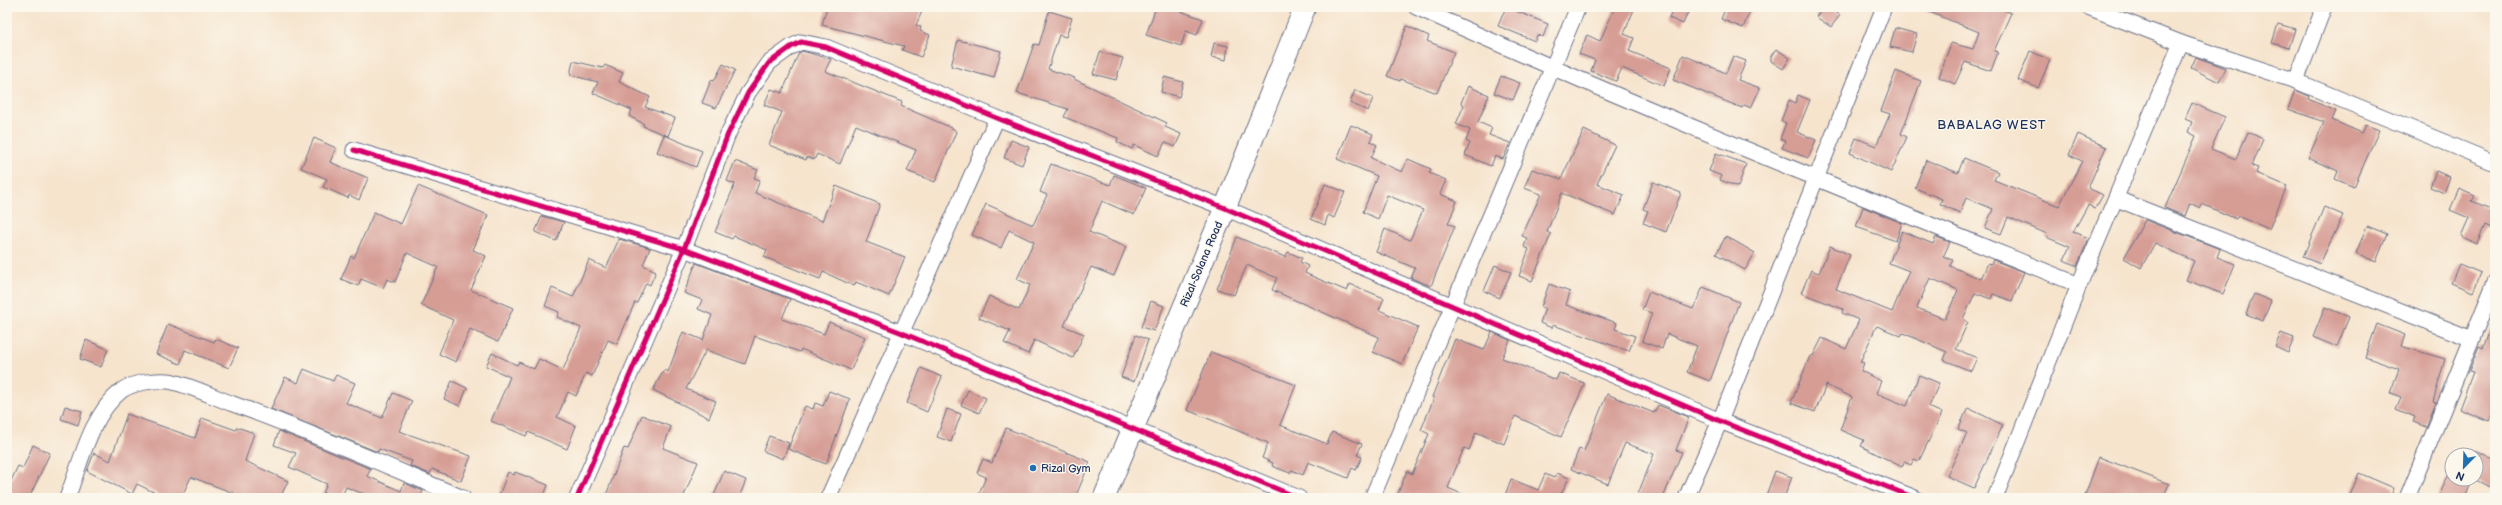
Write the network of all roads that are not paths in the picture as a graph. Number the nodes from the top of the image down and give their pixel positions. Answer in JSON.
{"nodes":[{"id":1,"x":1305,"y":7,"type":"edge"},
{"id":2,"x":1416,"y":7,"type":"edge"},
{"id":3,"x":1578,"y":7,"type":"edge"},
{"id":4,"x":1884,"y":7,"type":"edge"},
{"id":5,"x":2088,"y":7,"type":"edge"},
{"id":6,"x":2324,"y":7,"type":"edge"},
{"id":7,"x":2182,"y":43,"type":"junction"},
{"id":8,"x":1553,"y":69,"type":"junction"},
{"id":9,"x":2296,"y":81,"type":"junction"},
{"id":10,"x":997,"y":118,"type":"junction"},
{"id":11,"x":354,"y":150,"type":"dead end"},
{"id":12,"x":2495,"y":163,"type":"edge"},
{"id":13,"x":1815,"y":179,"type":"junction"},
{"id":14,"x":2117,"y":199,"type":"junction"},
{"id":15,"x":1225,"y":208,"type":"junction"},
{"id":16,"x":684,"y":249,"type":"junction"},
{"id":17,"x":2495,"y":282,"type":"edge"},
{"id":18,"x":2079,"y":285,"type":"junction"},
{"id":19,"x":1452,"y":307,"type":"junction"},
{"id":20,"x":900,"y":332,"type":"junction"},
{"id":21,"x":2472,"y":339,"type":"junction"},
{"id":22,"x":1720,"y":421,"type":"junction"},
{"id":23,"x":1132,"y":429,"type":"junction"},
{"id":24,"x":67,"y":498,"type":"edge"},
{"id":25,"x":463,"y":498,"type":"edge"},
{"id":26,"x":577,"y":498,"type":"edge"},
{"id":27,"x":828,"y":498,"type":"edge"},
{"id":28,"x":1104,"y":498,"type":"edge"},
{"id":29,"x":1299,"y":498,"type":"edge"},
{"id":30,"x":1372,"y":498,"type":"edge"},
{"id":31,"x":1686,"y":498,"type":"edge"},
{"id":32,"x":1915,"y":498,"type":"edge"},
{"id":33,"x":1995,"y":498,"type":"edge"},
{"id":34,"x":2407,"y":498,"type":"edge"}],
"edges":[{"from":1,"to":15,"type":"main road","name":"Rizal-Solana Road"},
{"from":2,"to":8,"type":"street"},
{"from":3,"to":8,"type":"street"},
{"from":4,"to":13,"type":"street"},
{"from":5,"to":7,"type":"street"},
{"from":6,"to":9,"type":"street"},
{"from":7,"to":9,"type":"street"},
{"from":7,"to":14,"type":"street"},
{"from":8,"to":13,"type":"street"},
{"from":8,"to":19,"type":"street"},
{"from":9,"to":12,"type":"street"},
{"from":10,"to":15,"type":"street"},
{"from":10,"to":16,"type":"street"},
{"from":10,"to":20,"type":"street"},
{"from":11,"to":16,"type":"street"},
{"from":13,"to":18,"type":"street"},
{"from":13,"to":22,"type":"street"},
{"from":14,"to":18,"type":"street"},
{"from":14,"to":21,"type":"street"},
{"from":15,"to":19,"type":"street"},
{"from":15,"to":23,"type":"main road","name":"Rizal-Solana Road"},
{"from":16,"to":20,"type":"street"},
{"from":16,"to":26,"type":"street"},
{"from":17,"to":21,"type":"street"},
{"from":18,"to":33,"type":"street"},
{"from":19,"to":22,"type":"street"},
{"from":19,"to":30,"type":"street"},
{"from":20,"to":23,"type":"street"},
{"from":20,"to":27,"type":"street"},
{"from":21,"to":34,"type":"street"},
{"from":22,"to":31,"type":"street"},
{"from":22,"to":32,"type":"street"},
{"from":23,"to":28,"type":"main road","name":"Rizal-Solana Road"},
{"from":23,"to":29,"type":"street"},
{"from":24,"to":25,"type":"street"}]}
